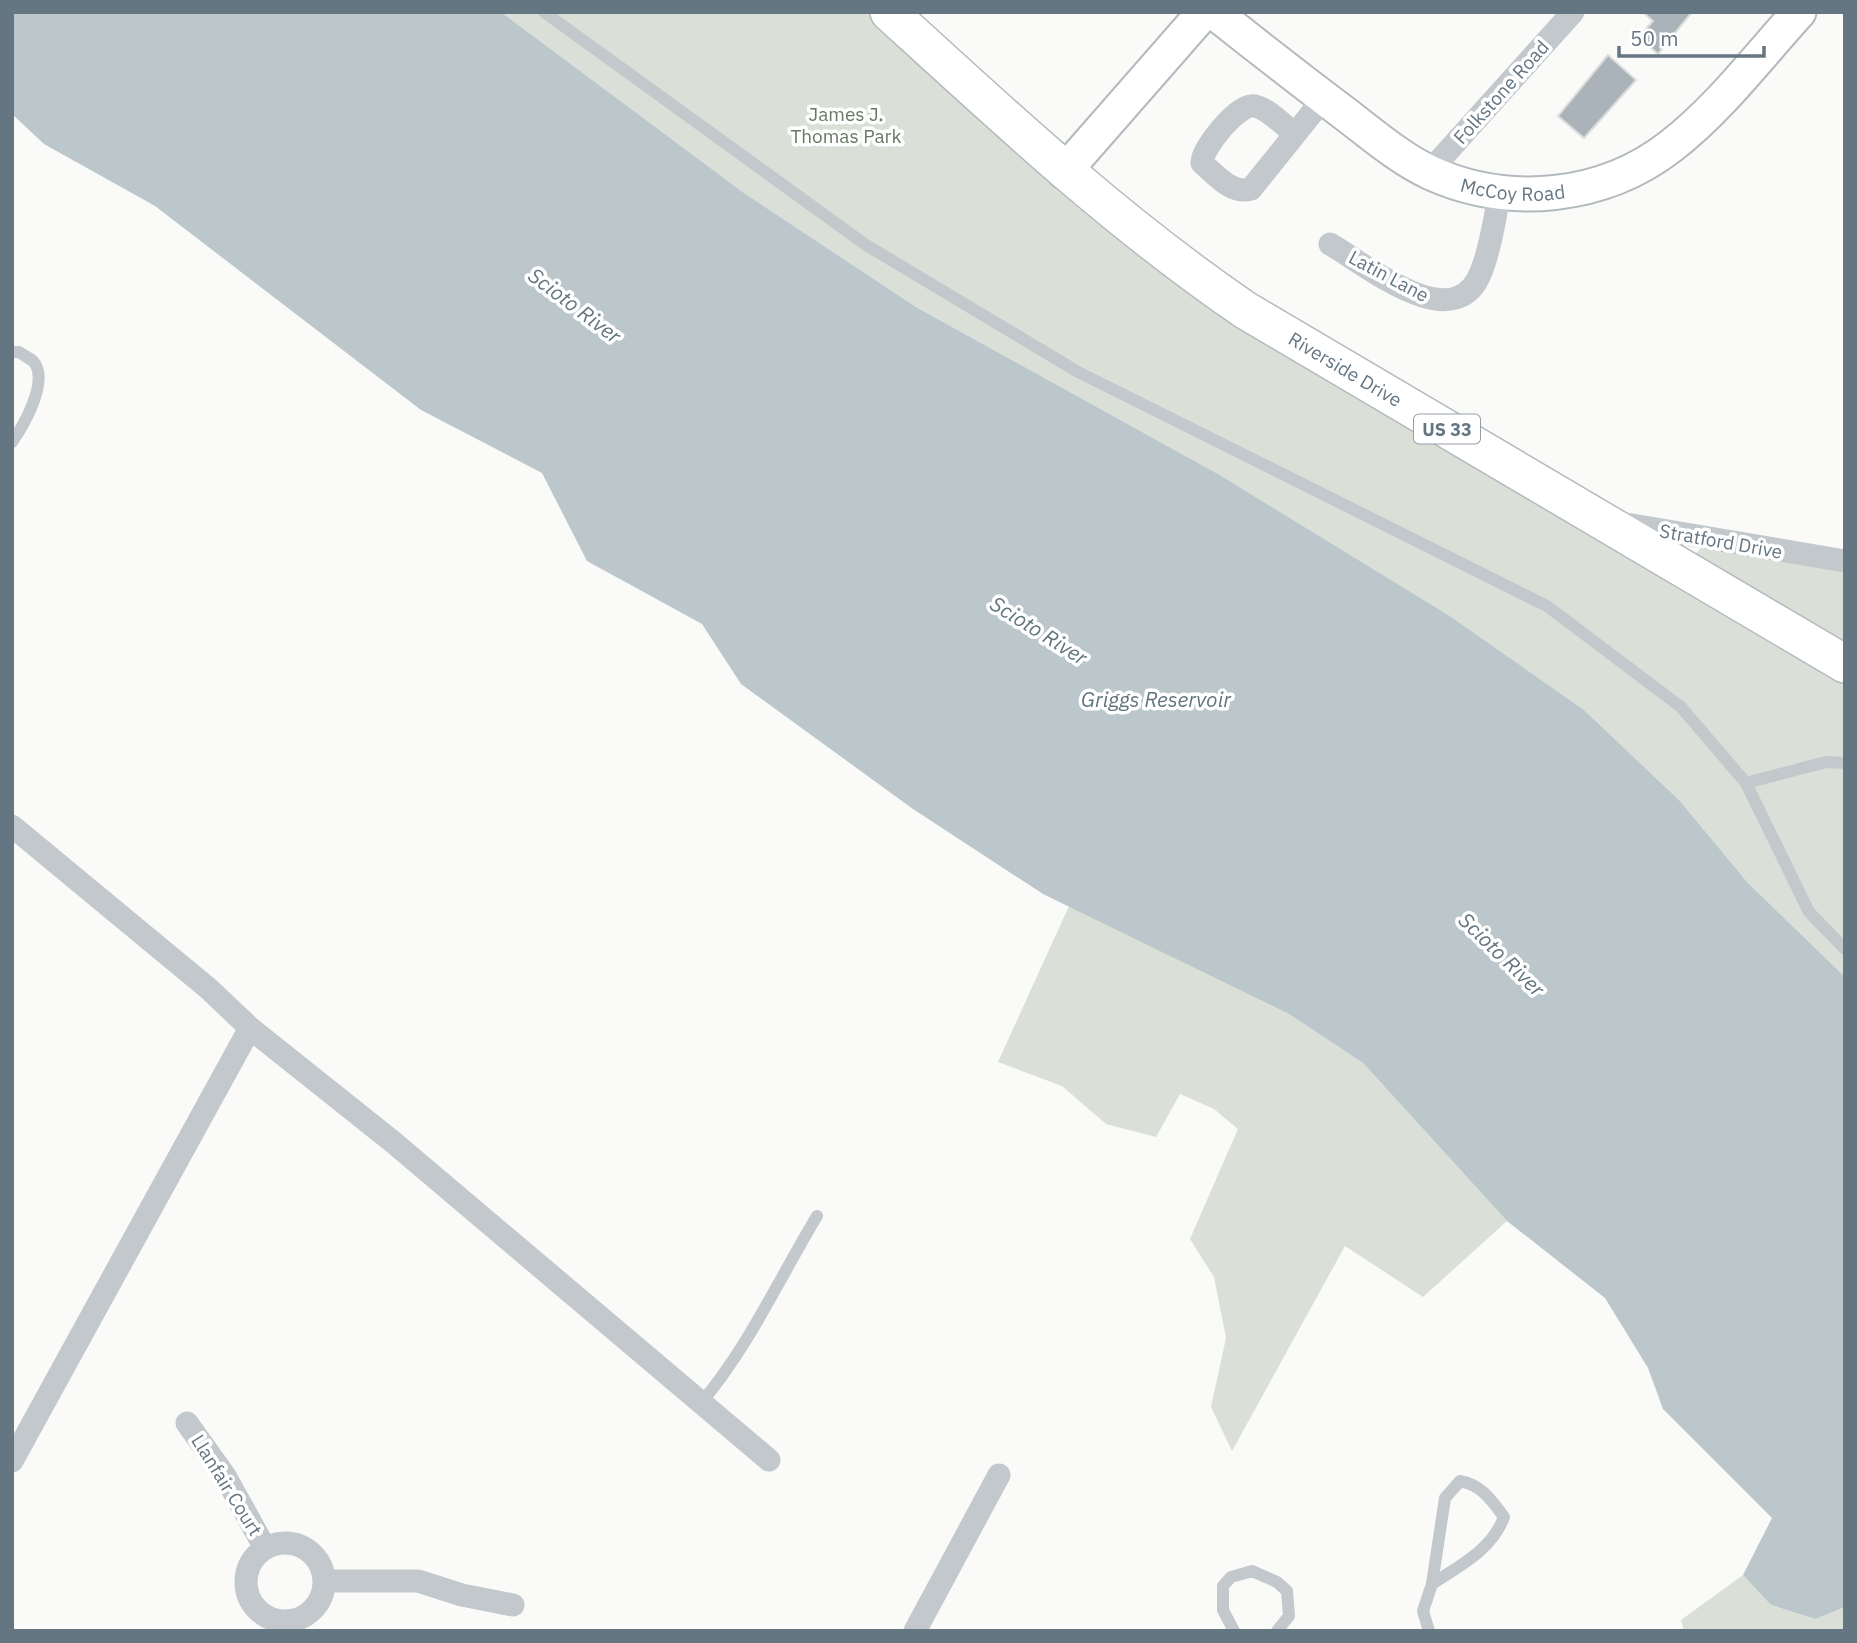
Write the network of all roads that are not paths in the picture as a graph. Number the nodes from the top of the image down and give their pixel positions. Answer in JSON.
{"nodes":[{"id":1,"x":544,"y":12,"type":"edge"},
{"id":2,"x":890,"y":12,"type":"edge"},
{"id":3,"x":1204,"y":12,"type":"edge"},
{"id":4,"x":1214,"y":12,"type":"edge"},
{"id":5,"x":1573,"y":12,"type":"edge"},
{"id":6,"x":1799,"y":12,"type":"edge"},
{"id":7,"x":1324,"y":98,"type":"junction"},
{"id":8,"x":1295,"y":134,"type":"dead end"},
{"id":9,"x":1064,"y":172,"type":"junction"},
{"id":10,"x":1429,"y":172,"type":"junction"},
{"id":11,"x":1500,"y":193,"type":"junction"},
{"id":12,"x":1331,"y":244,"type":"dead end"},
{"id":13,"x":12,"y":352,"type":"edge"},
{"id":14,"x":12,"y":442,"type":"edge"},
{"id":15,"x":1597,"y":518,"type":"junction"},
{"id":16,"x":1845,"y":561,"type":"edge"},
{"id":17,"x":1845,"y":664,"type":"edge"},
{"id":18,"x":1845,"y":763,"type":"edge"},
{"id":19,"x":1746,"y":783,"type":"junction"},
{"id":20,"x":12,"y":826,"type":"edge"},
{"id":21,"x":1845,"y":949,"type":"edge"},
{"id":22,"x":250,"y":1028,"type":"junction"},
{"id":23,"x":817,"y":1216,"type":"dead end"},
{"id":24,"x":701,"y":1403,"type":"junction"},
{"id":25,"x":187,"y":1423,"type":"dead end"},
{"id":26,"x":769,"y":1460,"type":"dead end"},
{"id":27,"x":12,"y":1461,"type":"edge"},
{"id":28,"x":999,"y":1475,"type":"dead end"},
{"id":29,"x":265,"y":1548,"type":"junction"},
{"id":30,"x":325,"y":1581,"type":"junction"},
{"id":31,"x":1432,"y":1584,"type":"junction"},
{"id":32,"x":513,"y":1605,"type":"dead end"},
{"id":33,"x":273,"y":1625,"type":"edge"},
{"id":34,"x":915,"y":1631,"type":"edge"},
{"id":35,"x":1234,"y":1631,"type":"edge"},
{"id":36,"x":1277,"y":1631,"type":"edge"},
{"id":37,"x":1429,"y":1631,"type":"edge"}],
"edges":[{"from":1,"to":19,"type":"lane"},
{"from":2,"to":9,"type":"main road","name":"Riverside Drive","number":"US 33"},
{"from":3,"to":9,"type":"main road"},
{"from":4,"to":7,"type":"main road","name":"McCoy Road"},
{"from":5,"to":10,"type":"street","name":"Folkstone Road"},
{"from":6,"to":11,"type":"main road","name":"McCoy Road"},
{"from":7,"to":8,"type":"street"},
{"from":7,"to":10,"type":"main road","name":"McCoy Road"},
{"from":9,"to":15,"type":"main road","name":"Riverside Drive","number":"US 33"},
{"from":10,"to":11,"type":"main road","name":"McCoy Road"},
{"from":11,"to":12,"type":"street","name":"Latin Lane"},
{"from":13,"to":14,"type":"lane"},
{"from":15,"to":16,"type":"street","name":"Stratford Drive"},
{"from":15,"to":17,"type":"main road","name":"Riverside Drive","number":"US 33"},
{"from":18,"to":19,"type":"lane"},
{"from":19,"to":21,"type":"lane"},
{"from":20,"to":22,"type":"street"},
{"from":22,"to":24,"type":"street"},
{"from":22,"to":27,"type":"street"},
{"from":23,"to":24,"type":"lane"},
{"from":24,"to":26,"type":"street"},
{"from":25,"to":29,"type":"street","name":"Llanfair Court"},
{"from":28,"to":34,"type":"street"},
{"from":29,"to":30,"type":"street"},
{"from":29,"to":33,"type":"street"},
{"from":30,"to":32,"type":"street"},
{"from":30,"to":33,"type":"street"},
{"from":31,"to":31,"type":"lane"},
{"from":31,"to":37,"type":"lane"},
{"from":35,"to":36,"type":"lane"}]}
